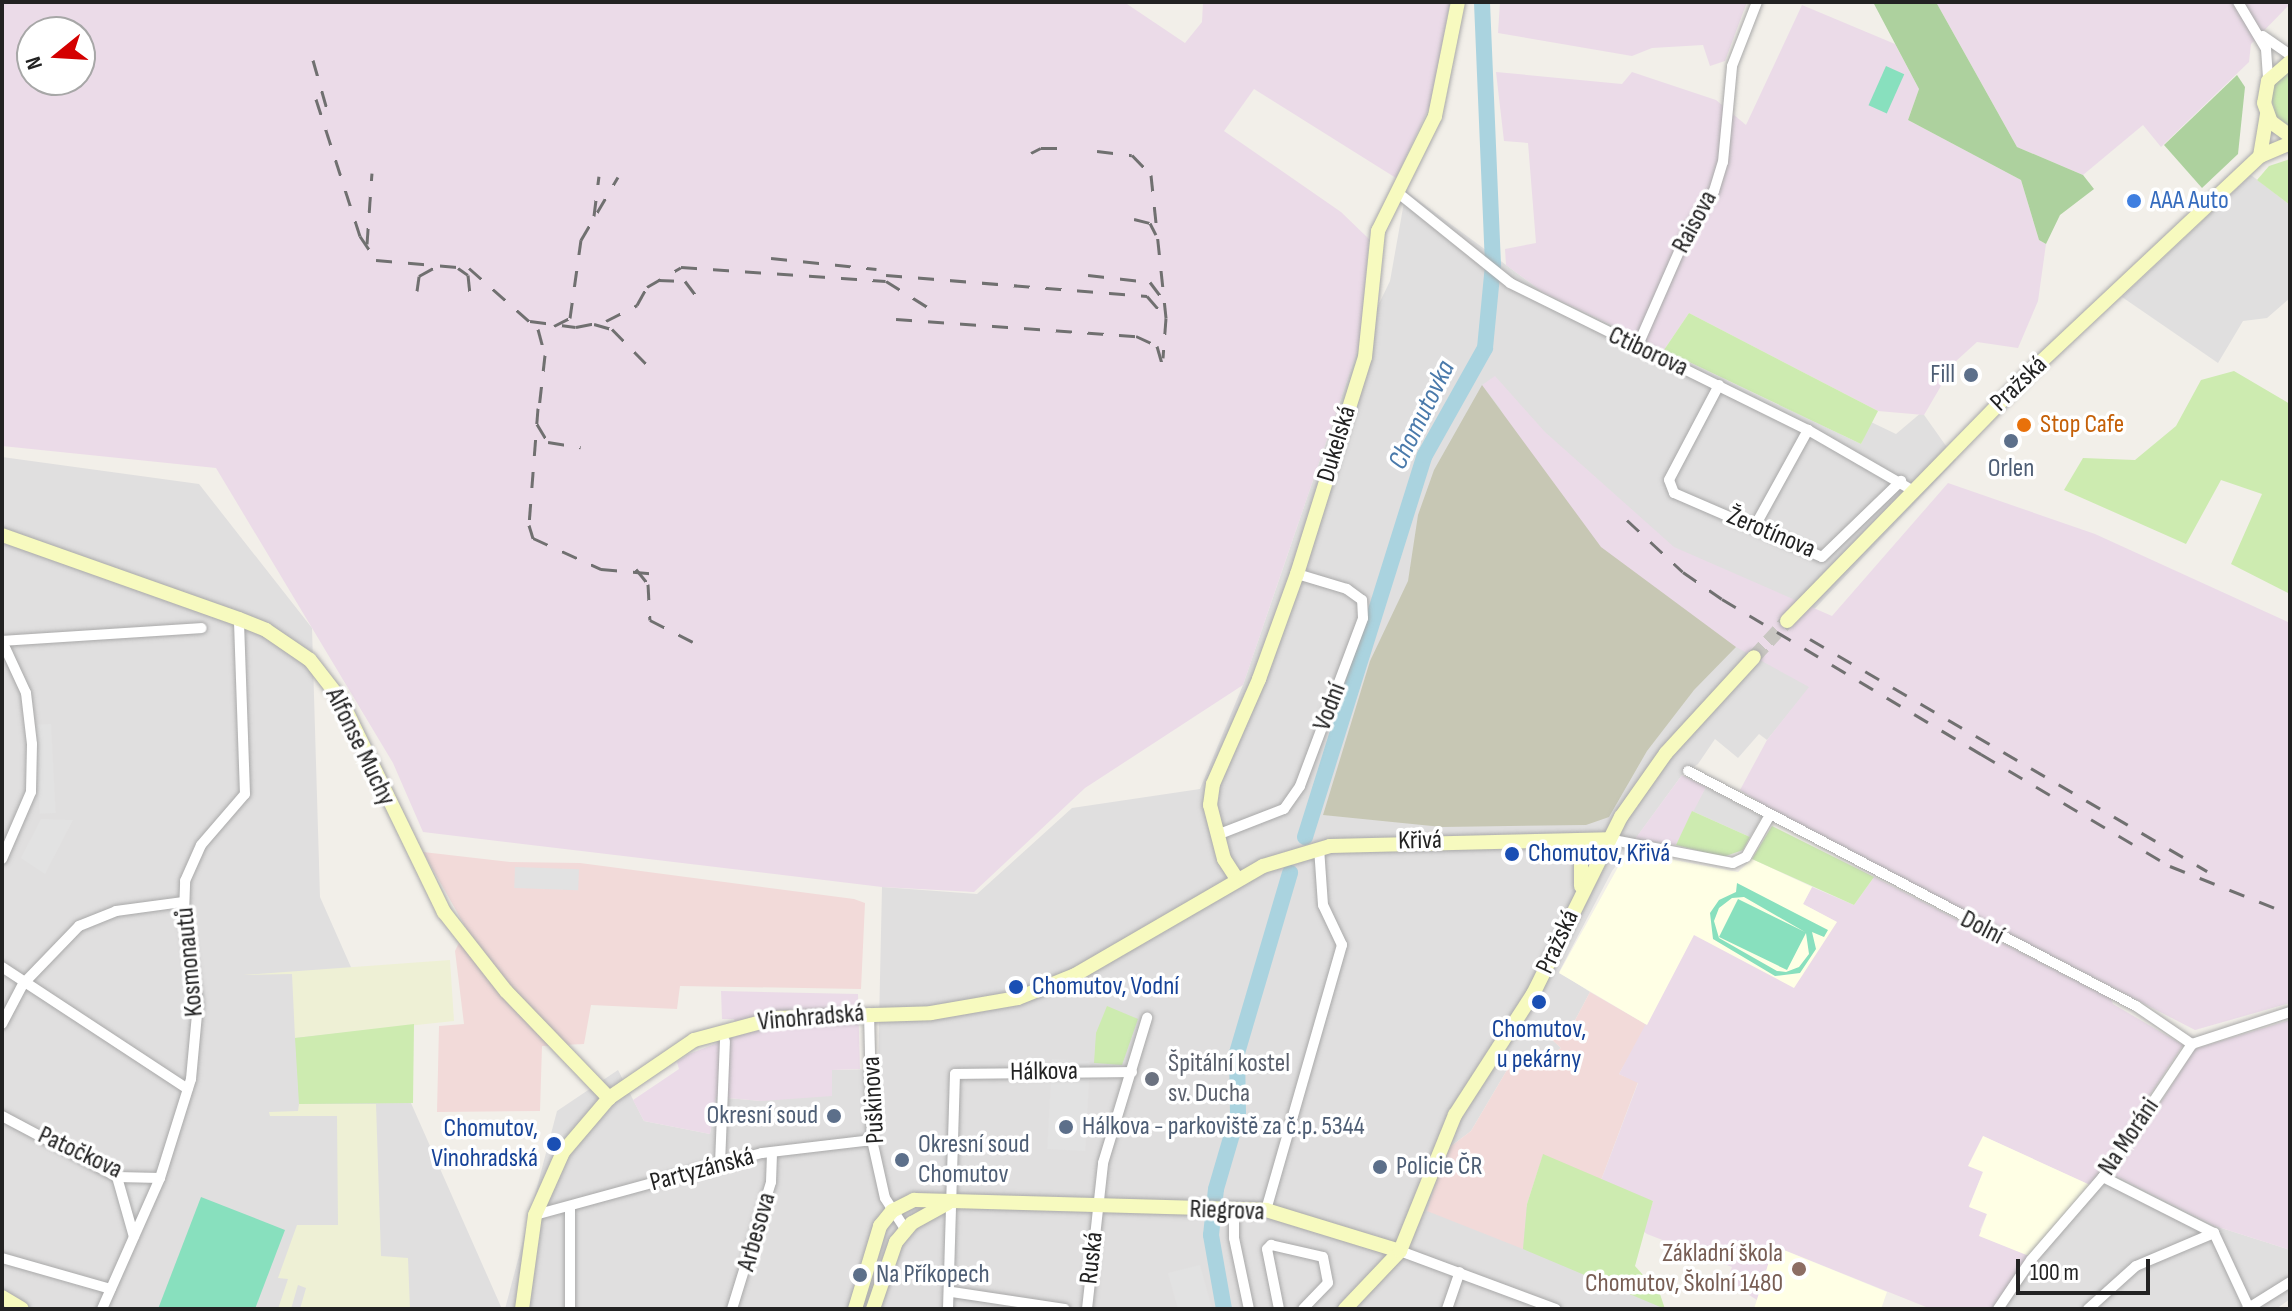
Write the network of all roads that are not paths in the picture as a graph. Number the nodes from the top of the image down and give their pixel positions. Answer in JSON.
{"nodes":[{"id":1,"x":1458,"y":2,"type":"edge"},
{"id":2,"x":1757,"y":2,"type":"edge"},
{"id":3,"x":2238,"y":2,"type":"edge"},
{"id":4,"x":2256,"y":29,"type":"junction"},
{"id":5,"x":2290,"y":55,"type":"edge"},
{"id":6,"x":2290,"y":62,"type":"edge"},
{"id":7,"x":2268,"y":81,"type":"junction"},
{"id":8,"x":2267,"y":114,"type":"junction"},
{"id":9,"x":2290,"y":136,"type":"edge"},
{"id":10,"x":2290,"y":143,"type":"edge"},
{"id":11,"x":2260,"y":156,"type":"junction"},
{"id":12,"x":1397,"y":192,"type":"junction"},
{"id":13,"x":1638,"y":345,"type":"junction"},
{"id":14,"x":1719,"y":385,"type":"junction"},
{"id":15,"x":1808,"y":430,"type":"junction"},
{"id":16,"x":1907,"y":486,"type":"junction"},
{"id":17,"x":1755,"y":526,"type":"junction"},
{"id":18,"x":2,"y":535,"type":"edge"},
{"id":19,"x":1297,"y":574,"type":"junction"},
{"id":20,"x":239,"y":619,"type":"junction"},
{"id":21,"x":1787,"y":621,"type":"tunnel mouth"},
{"id":22,"x":202,"y":628,"type":"dead end"},
{"id":23,"x":2,"y":641,"type":"edge"},
{"id":24,"x":1754,"y":657,"type":"tunnel mouth"},
{"id":25,"x":1688,"y":771,"type":"dead end"},
{"id":26,"x":1770,"y":815,"type":"junction"},
{"id":27,"x":1217,"y":835,"type":"junction"},
{"id":28,"x":1608,"y":839,"type":"junction"},
{"id":29,"x":1567,"y":841,"type":"junction"},
{"id":30,"x":1319,"y":848,"type":"junction"},
{"id":31,"x":2,"y":859,"type":"edge"},
{"id":32,"x":1237,"y":879,"type":"junction"},
{"id":33,"x":1581,"y":894,"type":"junction"},
{"id":34,"x":183,"y":902,"type":"junction"},
{"id":35,"x":2,"y":967,"type":"edge"},
{"id":36,"x":23,"y":984,"type":"junction"},
{"id":37,"x":2290,"y":1012,"type":"edge"},
{"id":38,"x":869,"y":1013,"type":"junction"},
{"id":39,"x":1147,"y":1018,"type":"dead end"},
{"id":40,"x":2,"y":1024,"type":"edge"},
{"id":41,"x":725,"y":1041,"type":"dead end"},
{"id":42,"x":2192,"y":1044,"type":"junction"},
{"id":43,"x":1132,"y":1072,"type":"junction"},
{"id":44,"x":188,"y":1089,"type":"junction"},
{"id":45,"x":609,"y":1098,"type":"junction"},
{"id":46,"x":2,"y":1116,"type":"edge"},
{"id":47,"x":872,"y":1140,"type":"junction"},
{"id":48,"x":772,"y":1152,"type":"junction"},
{"id":49,"x":720,"y":1164,"type":"junction"},
{"id":50,"x":117,"y":1177,"type":"junction"},
{"id":51,"x":2103,"y":1177,"type":"junction"},
{"id":52,"x":160,"y":1178,"type":"junction"},
{"id":53,"x":952,"y":1201,"type":"junction"},
{"id":54,"x":570,"y":1207,"type":"junction"},
{"id":55,"x":1097,"y":1207,"type":"junction"},
{"id":56,"x":1228,"y":1210,"type":"junction"},
{"id":57,"x":1266,"y":1210,"type":"junction"},
{"id":58,"x":892,"y":1211,"type":"junction"},
{"id":59,"x":535,"y":1215,"type":"junction"},
{"id":60,"x":905,"y":1229,"type":"junction"},
{"id":61,"x":2214,"y":1233,"type":"junction"},
{"id":62,"x":134,"y":1237,"type":"junction"},
{"id":63,"x":1400,"y":1251,"type":"junction"},
{"id":64,"x":2,"y":1258,"type":"edge"},
{"id":65,"x":1460,"y":1272,"type":"junction"},
{"id":66,"x":2290,"y":1282,"type":"edge"},
{"id":67,"x":111,"y":1289,"type":"junction"},
{"id":68,"x":952,"y":1292,"type":"junction"},
{"id":69,"x":2,"y":1297,"type":"edge"},
{"id":70,"x":2248,"y":1308,"type":"edge"},
{"id":71,"x":22,"y":1309,"type":"edge"},
{"id":72,"x":102,"y":1309,"type":"edge"},
{"id":73,"x":522,"y":1309,"type":"edge"},
{"id":74,"x":570,"y":1309,"type":"edge"},
{"id":75,"x":732,"y":1309,"type":"edge"},
{"id":76,"x":855,"y":1309,"type":"edge"},
{"id":77,"x":873,"y":1309,"type":"edge"},
{"id":78,"x":948,"y":1309,"type":"edge"},
{"id":79,"x":1065,"y":1309,"type":"edge"},
{"id":80,"x":1087,"y":1309,"type":"edge"},
{"id":81,"x":1249,"y":1309,"type":"edge"},
{"id":82,"x":1279,"y":1309,"type":"edge"},
{"id":83,"x":1303,"y":1309,"type":"edge"},
{"id":84,"x":1345,"y":1309,"type":"edge"},
{"id":85,"x":1447,"y":1309,"type":"edge"},
{"id":86,"x":1556,"y":1309,"type":"edge"},
{"id":87,"x":1998,"y":1309,"type":"edge"},
{"id":88,"x":2088,"y":1309,"type":"edge"}],
"edges":[{"from":1,"to":12,"type":"street","name":"Dukelská"},
{"from":2,"to":13,"type":"street","name":"Raisova"},
{"from":3,"to":4,"type":"street"},
{"from":4,"to":5,"type":"street"},
{"from":4,"to":7,"type":"street"},
{"from":6,"to":7,"type":"street"},
{"from":7,"to":8,"type":"street"},
{"from":8,"to":9,"type":"street"},
{"from":8,"to":11,"type":"street"},
{"from":10,"to":11,"type":"street"},
{"from":11,"to":16,"type":"street","name":"Pražská"},
{"from":12,"to":13,"type":"street","name":"Ctiborova"},
{"from":12,"to":19,"type":"street","name":"Dukelská"},
{"from":13,"to":14,"type":"street","name":"Ctiborova"},
{"from":14,"to":15,"type":"street","name":"Ctiborova"},
{"from":14,"to":17,"type":"street","name":"Žerotínova"},
{"from":15,"to":16,"type":"street","name":"Ctiborova"},
{"from":15,"to":17,"type":"street"},
{"from":16,"to":17,"type":"street","name":"Žerotínova"},
{"from":16,"to":21,"type":"street","name":"Pražská"},
{"from":18,"to":20,"type":"street","name":"Alfonse Muchy"},
{"from":19,"to":27,"type":"street","name":"Dukelská"},
{"from":19,"to":27,"type":"street","name":"Vodní"},
{"from":20,"to":34,"type":"street","name":"Kosmonautů"},
{"from":20,"to":45,"type":"street","name":"Alfonse Muchy"},
{"from":22,"to":23,"type":"street"},
{"from":23,"to":31,"type":"street"},
{"from":24,"to":28,"type":"street","name":"Pražská"},
{"from":25,"to":26,"type":"street","name":"Dolní"},
{"from":26,"to":28,"type":"street"},
{"from":26,"to":42,"type":"street","name":"Dolní"},
{"from":27,"to":32,"type":"street","name":"Dukelská"},
{"from":28,"to":29,"type":"street","name":"Křivá"},
{"from":28,"to":33,"type":"street","name":"Pražská"},
{"from":29,"to":30,"type":"street","name":"Křivá"},
{"from":29,"to":33,"type":"street"},
{"from":30,"to":32,"type":"street","name":"Křivá"},
{"from":30,"to":57,"type":"street"},
{"from":32,"to":38,"type":"street","name":"Vinohradská"},
{"from":33,"to":63,"type":"street","name":"Pražská"},
{"from":34,"to":36,"type":"street"},
{"from":34,"to":44,"type":"street","name":"Kosmonautů"},
{"from":35,"to":36,"type":"street"},
{"from":36,"to":40,"type":"street"},
{"from":36,"to":44,"type":"street"},
{"from":37,"to":42,"type":"street"},
{"from":38,"to":45,"type":"street","name":"Vinohradská"},
{"from":38,"to":47,"type":"street","name":"Puškinova"},
{"from":39,"to":43,"type":"street"},
{"from":41,"to":49,"type":"street"},
{"from":42,"to":51,"type":"street","name":"Na Moráni"},
{"from":43,"to":53,"type":"street","name":"Hálkova"},
{"from":43,"to":55,"type":"street"},
{"from":44,"to":52,"type":"street","name":"Kosmonautů"},
{"from":45,"to":59,"type":"street","name":"Vinohradská"},
{"from":46,"to":50,"type":"street","name":"Patočkova"},
{"from":47,"to":48,"type":"street","name":"Partyzánská"},
{"from":47,"to":58,"type":"street","name":"Puškinova"},
{"from":48,"to":49,"type":"street","name":"Partyzánská"},
{"from":48,"to":75,"type":"street","name":"Arbesova"},
{"from":49,"to":54,"type":"street","name":"Partyzánská"},
{"from":50,"to":52,"type":"street","name":"Patočkova"},
{"from":50,"to":62,"type":"street"},
{"from":51,"to":61,"type":"street"},
{"from":51,"to":87,"type":"street","name":"Na Moráni"},
{"from":52,"to":62,"type":"street","name":"Kosmonautů"},
{"from":53,"to":55,"type":"street"},
{"from":53,"to":58,"type":"street"},
{"from":53,"to":60,"type":"street"},
{"from":53,"to":68,"type":"street"},
{"from":54,"to":59,"type":"street","name":"Partyzánská"},
{"from":54,"to":74,"type":"street"},
{"from":55,"to":56,"type":"street","name":"Riegrova"},
{"from":55,"to":80,"type":"street","name":"Ruská"},
{"from":56,"to":57,"type":"street","name":"Riegrova"},
{"from":56,"to":81,"type":"street"},
{"from":57,"to":63,"type":"street","name":"Riegrova"},
{"from":58,"to":60,"type":"street","name":"Puškinova"},
{"from":58,"to":76,"type":"street"},
{"from":59,"to":73,"type":"street","name":"Vinohradská"},
{"from":60,"to":77,"type":"street"},
{"from":61,"to":70,"type":"street"},
{"from":61,"to":88,"type":"street"},
{"from":62,"to":67,"type":"street","name":"Kosmonautů"},
{"from":63,"to":65,"type":"street"},
{"from":63,"to":84,"type":"street"},
{"from":64,"to":67,"type":"street"},
{"from":65,"to":85,"type":"street"},
{"from":65,"to":86,"type":"street"},
{"from":66,"to":70,"type":"street"},
{"from":67,"to":72,"type":"street","name":"Kosmonautů"},
{"from":68,"to":78,"type":"street"},
{"from":68,"to":79,"type":"street"},
{"from":69,"to":71,"type":"street"},
{"from":82,"to":83,"type":"street"}]}
